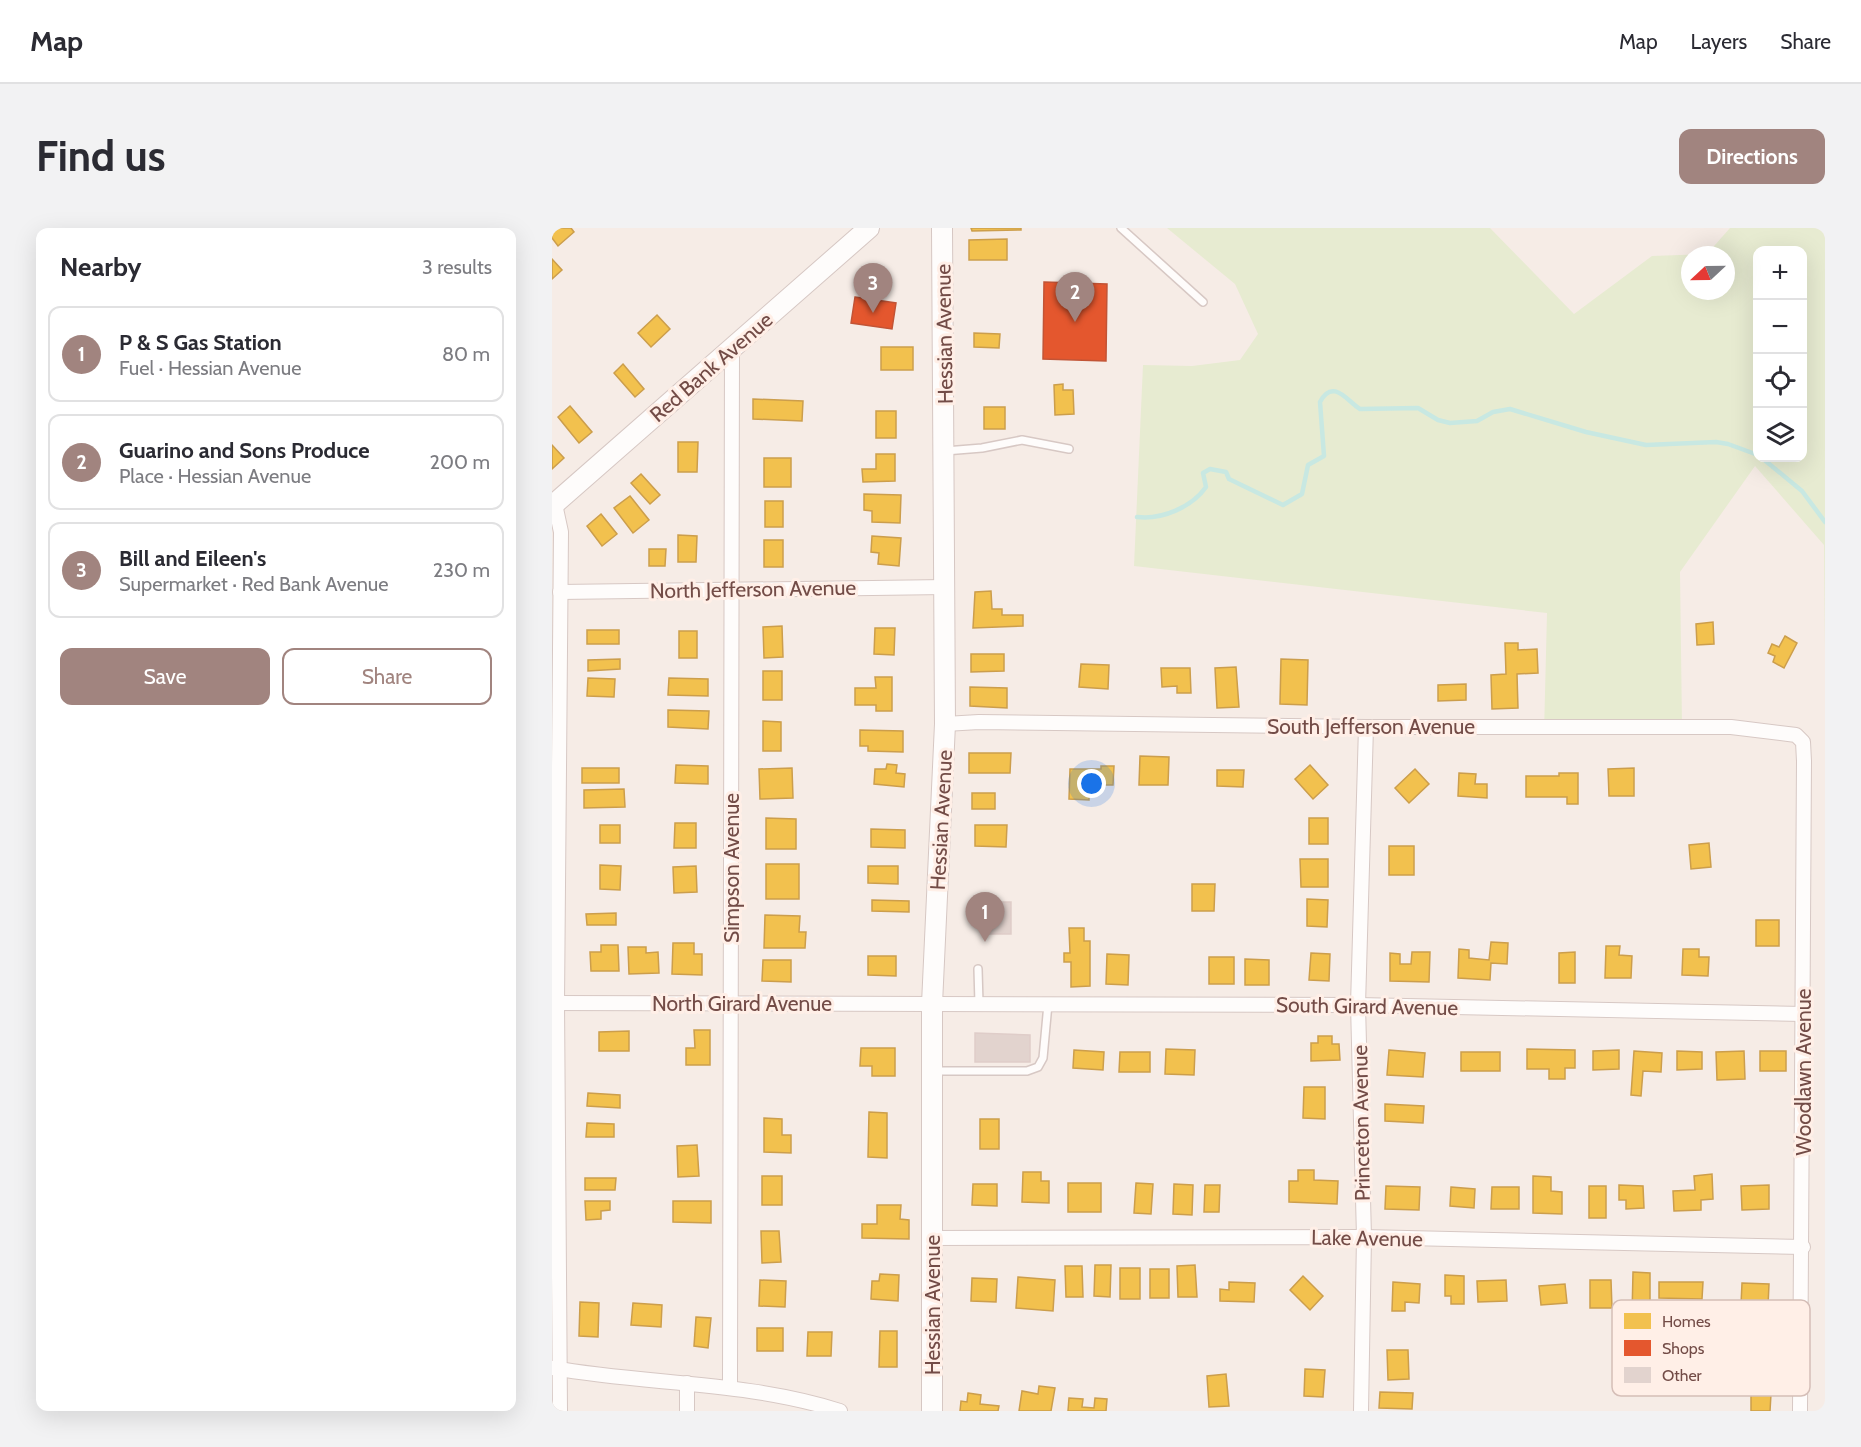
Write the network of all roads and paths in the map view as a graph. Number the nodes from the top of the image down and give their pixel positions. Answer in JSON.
{"nodes":[{"id":1,"x":869,"y":228,"type":"edge"},
{"id":2,"x":942,"y":228,"type":"edge"},
{"id":3,"x":1121,"y":228,"type":"edge"},
{"id":4,"x":1203,"y":302,"type":"dead end"},
{"id":5,"x":732,"y":349,"type":"junction"},
{"id":6,"x":1069,"y":449,"type":"dead end"},
{"id":7,"x":945,"y":451,"type":"junction"},
{"id":8,"x":553,"y":505,"type":"edge"},
{"id":9,"x":946,"y":587,"type":"junction"},
{"id":10,"x":733,"y":588,"type":"junction"},
{"id":11,"x":560,"y":592,"type":"junction"},
{"id":12,"x":945,"y":724,"type":"junction"},
{"id":13,"x":1366,"y":727,"type":"junction"},
{"id":14,"x":1796,"y":735,"type":"joint"},
{"id":15,"x":978,"y":969,"type":"dead end"},
{"id":16,"x":730,"y":1002,"type":"junction"},
{"id":17,"x":555,"y":1003,"type":"edge"},
{"id":18,"x":932,"y":1004,"type":"junction"},
{"id":19,"x":979,"y":1004,"type":"junction"},
{"id":20,"x":1047,"y":1004,"type":"junction"},
{"id":21,"x":1358,"y":1005,"type":"junction"},
{"id":22,"x":1803,"y":1014,"type":"junction"},
{"id":23,"x":932,"y":1071,"type":"junction"},
{"id":24,"x":1364,"y":1237,"type":"junction"},
{"id":25,"x":931,"y":1238,"type":"junction"},
{"id":26,"x":1803,"y":1247,"type":"junction"},
{"id":27,"x":1802,"y":1300,"type":"edge"},
{"id":28,"x":556,"y":1369,"type":"edge"},
{"id":29,"x":687,"y":1383,"type":"junction"},
{"id":30,"x":730,"y":1387,"type":"junction"},
{"id":31,"x":1800,"y":1396,"type":"edge"},
{"id":32,"x":809,"y":1406,"type":"edge"},
{"id":33,"x":560,"y":1411,"type":"edge"},
{"id":34,"x":687,"y":1411,"type":"edge"},
{"id":35,"x":840,"y":1411,"type":"edge"},
{"id":36,"x":932,"y":1411,"type":"edge"},
{"id":37,"x":1361,"y":1411,"type":"edge"},
{"id":38,"x":1800,"y":1411,"type":"edge"}],
"edges":[{"from":1,"to":5,"type":"main road","name":"Red Bank Avenue"},
{"from":2,"to":7,"type":"main road","name":"Hessian Avenue"},
{"from":3,"to":4,"type":"lane"},
{"from":5,"to":8,"type":"main road","name":"Red Bank Avenue"},
{"from":5,"to":10,"type":"street","name":"Simpson Avenue"},
{"from":6,"to":7,"type":"lane"},
{"from":7,"to":9,"type":"main road","name":"Hessian Avenue"},
{"from":8,"to":11,"type":"street"},
{"from":9,"to":10,"type":"street","name":"North Jefferson Avenue"},
{"from":9,"to":12,"type":"main road","name":"Hessian Avenue"},
{"from":10,"to":11,"type":"street","name":"North Jefferson Avenue"},
{"from":10,"to":16,"type":"street","name":"Simpson Avenue"},
{"from":11,"to":17,"type":"street"},
{"from":12,"to":13,"type":"street","name":"South Jefferson Avenue"},
{"from":12,"to":18,"type":"main road","name":"Hessian Avenue"},
{"from":13,"to":14,"type":"street","name":"South Jefferson Avenue"},
{"from":13,"to":21,"type":"street","name":"Princeton Avenue"},
{"from":14,"to":22,"type":"street","name":"Woodlawn Avenue"},
{"from":15,"to":19,"type":"lane"},
{"from":16,"to":17,"type":"street","name":"North Girard Avenue"},
{"from":16,"to":18,"type":"street","name":"North Girard Avenue"},
{"from":16,"to":30,"type":"street","name":"Simpson Avenue"},
{"from":17,"to":28,"type":"street"},
{"from":18,"to":19,"type":"street","name":"South Girard Avenue"},
{"from":18,"to":23,"type":"main road","name":"Hessian Avenue"},
{"from":19,"to":20,"type":"street","name":"South Girard Avenue"},
{"from":20,"to":21,"type":"street","name":"South Girard Avenue"},
{"from":20,"to":23,"type":"lane"},
{"from":21,"to":22,"type":"street","name":"South Girard Avenue"},
{"from":21,"to":24,"type":"street","name":"Princeton Avenue"},
{"from":22,"to":26,"type":"street","name":"Woodlawn Avenue"},
{"from":23,"to":25,"type":"main road","name":"Hessian Avenue"},
{"from":24,"to":25,"type":"street","name":"Lake Avenue"},
{"from":24,"to":26,"type":"street","name":"Lake Avenue"},
{"from":24,"to":37,"type":"street","name":"Princeton Avenue"},
{"from":25,"to":36,"type":"main road","name":"Hessian Avenue"},
{"from":26,"to":27,"type":"street","name":"Woodlawn Avenue"},
{"from":28,"to":29,"type":"street"},
{"from":28,"to":33,"type":"street"},
{"from":29,"to":30,"type":"street"},
{"from":29,"to":34,"type":"street"},
{"from":30,"to":32,"type":"street"},
{"from":31,"to":38,"type":"street","name":"Woodlawn Avenue"},
{"from":32,"to":35,"type":"street"}]}
